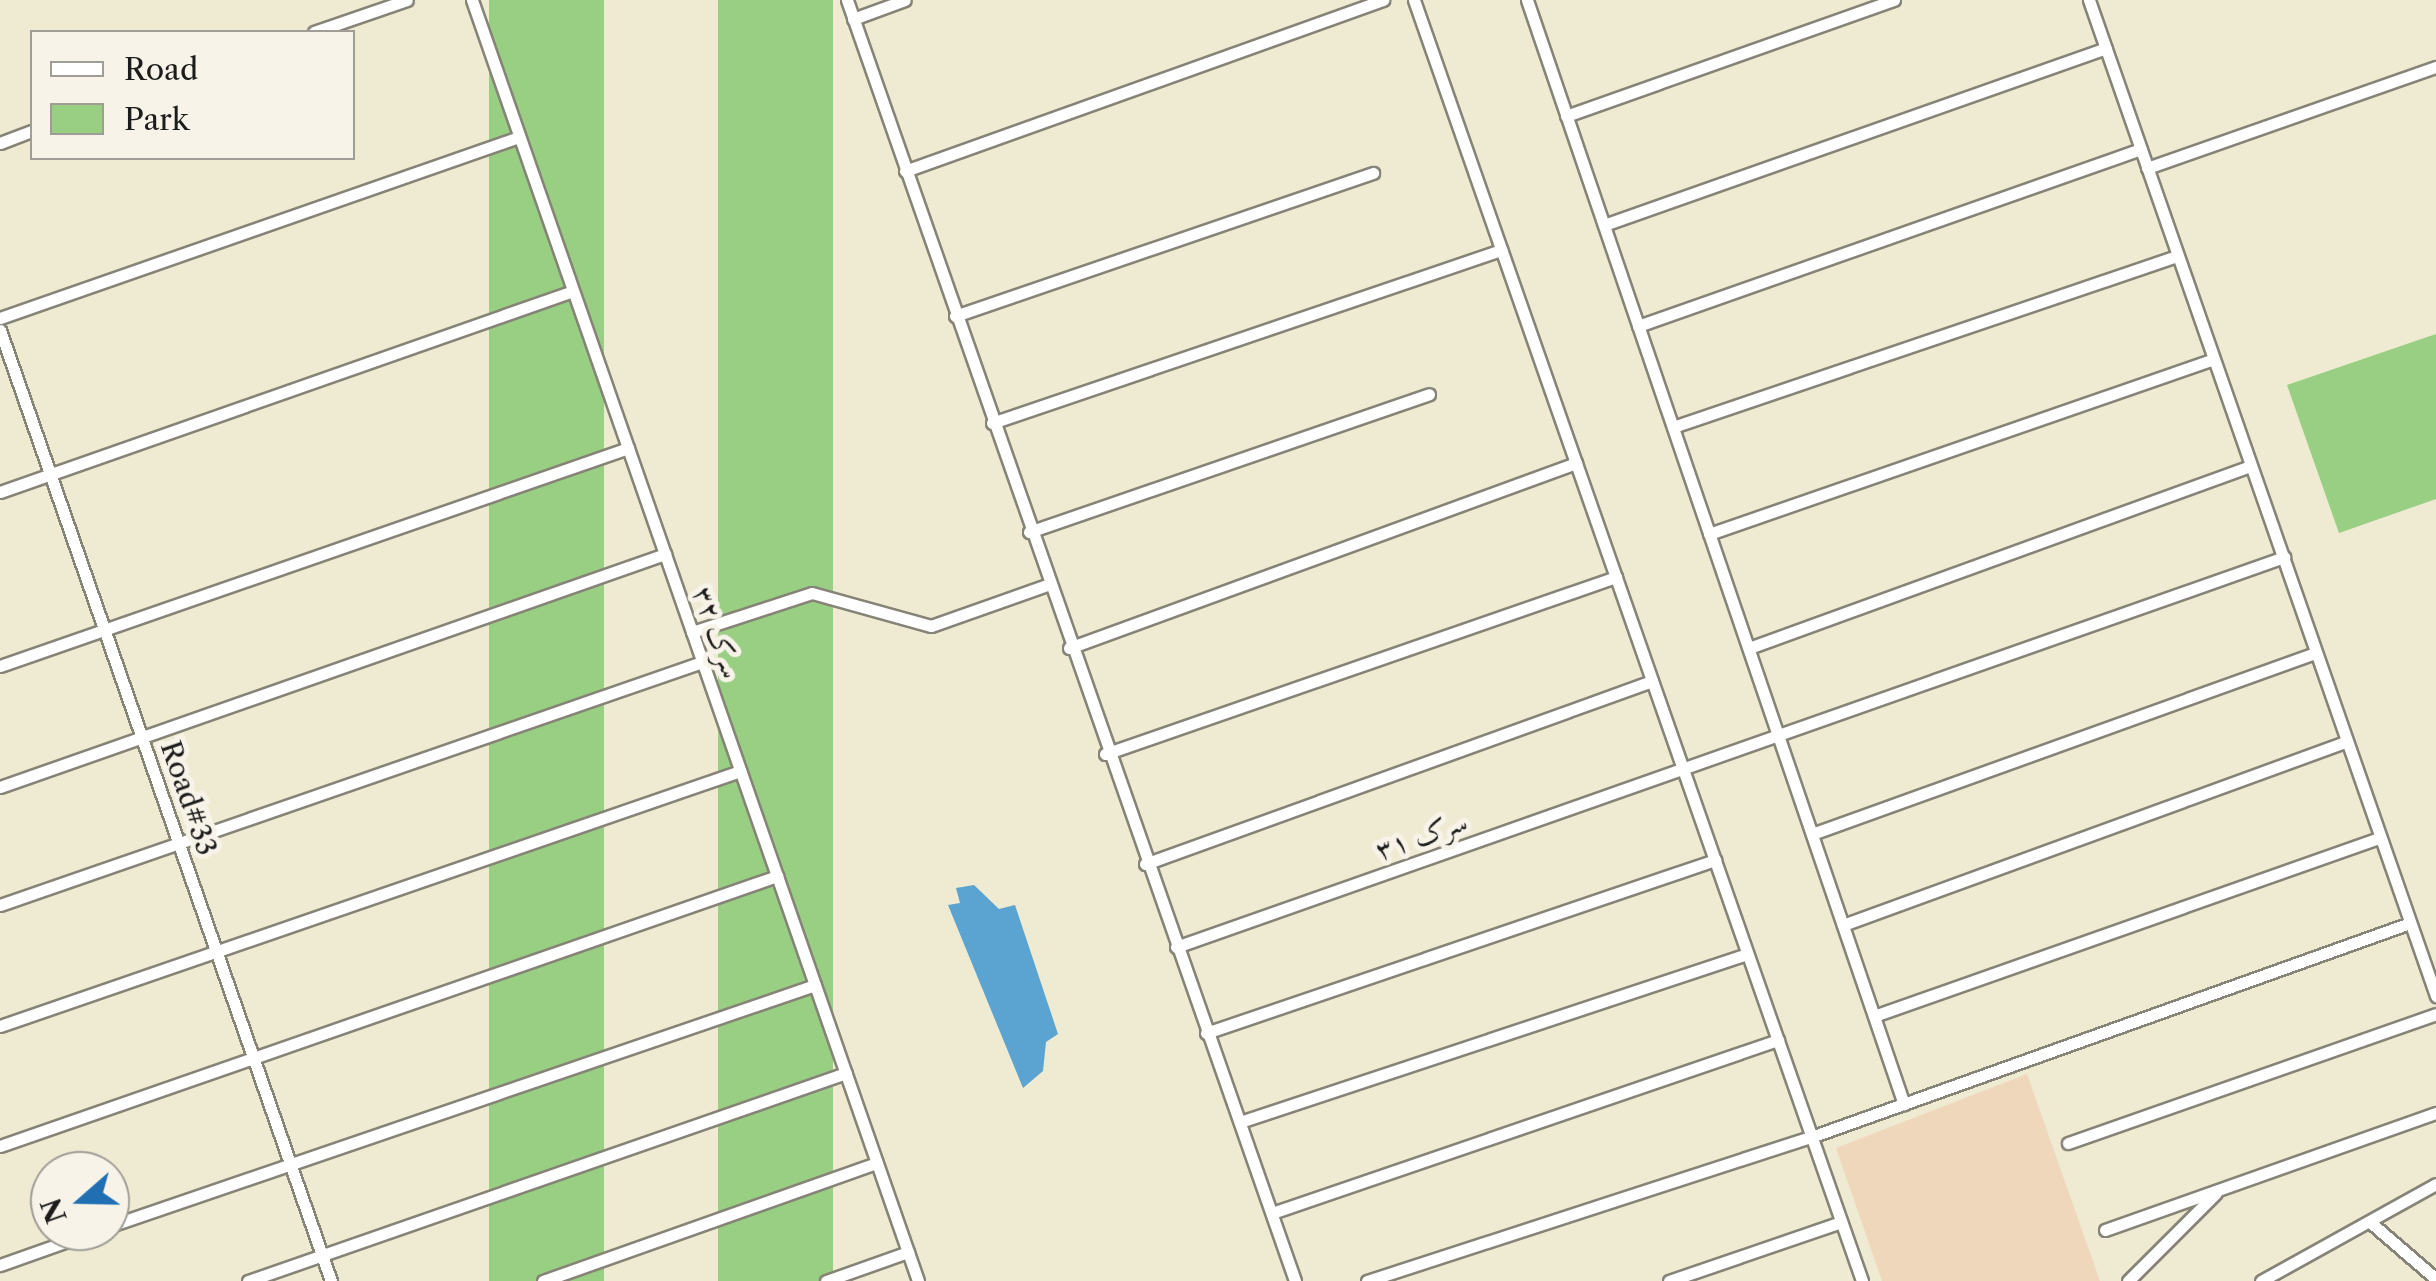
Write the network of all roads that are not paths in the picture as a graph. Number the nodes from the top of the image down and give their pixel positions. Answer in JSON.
{"nodes":[{"id":1,"x":407,"y":0,"type":"edge"},
{"id":2,"x":472,"y":0,"type":"edge"},
{"id":3,"x":847,"y":0,"type":"edge"},
{"id":4,"x":905,"y":0,"type":"edge"},
{"id":5,"x":1383,"y":0,"type":"edge"},
{"id":6,"x":1414,"y":0,"type":"edge"},
{"id":7,"x":1527,"y":0,"type":"edge"},
{"id":8,"x":1894,"y":0,"type":"edge"},
{"id":9,"x":2089,"y":0,"type":"edge"},
{"id":10,"x":853,"y":19,"type":"junction"},
{"id":11,"x":320,"y":30,"type":"edge"},
{"id":12,"x":2106,"y":48,"type":"junction"},
{"id":13,"x":2436,"y":67,"type":"edge"},
{"id":14,"x":1566,"y":116,"type":"junction"},
{"id":15,"x":30,"y":132,"type":"edge"},
{"id":16,"x":519,"y":137,"type":"junction"},
{"id":17,"x":0,"y":143,"type":"edge"},
{"id":18,"x":2140,"y":149,"type":"junction"},
{"id":19,"x":2147,"y":168,"type":"junction"},
{"id":20,"x":905,"y":171,"type":"junction"},
{"id":21,"x":1373,"y":172,"type":"dead end"},
{"id":22,"x":1604,"y":225,"type":"junction"},
{"id":23,"x":1501,"y":250,"type":"junction"},
{"id":24,"x":2177,"y":256,"type":"junction"},
{"id":25,"x":573,"y":292,"type":"junction"},
{"id":26,"x":955,"y":316,"type":"junction"},
{"id":27,"x":0,"y":318,"type":"edge"},
{"id":28,"x":1638,"y":326,"type":"junction"},
{"id":29,"x":0,"y":330,"type":"edge"},
{"id":30,"x":2214,"y":359,"type":"junction"},
{"id":31,"x":1429,"y":394,"type":"dead end"},
{"id":32,"x":992,"y":423,"type":"junction"},
{"id":33,"x":1673,"y":427,"type":"junction"},
{"id":34,"x":628,"y":448,"type":"junction"},
{"id":35,"x":1576,"y":463,"type":"junction"},
{"id":36,"x":2250,"y":466,"type":"junction"},
{"id":37,"x":50,"y":475,"type":"junction"},
{"id":38,"x":0,"y":492,"type":"edge"},
{"id":39,"x":1029,"y":532,"type":"junction"},
{"id":40,"x":1709,"y":534,"type":"junction"},
{"id":41,"x":664,"y":554,"type":"junction"},
{"id":42,"x":2284,"y":557,"type":"junction"},
{"id":43,"x":1616,"y":577,"type":"junction"},
{"id":44,"x":1047,"y":585,"type":"junction"},
{"id":45,"x":104,"y":629,"type":"junction"},
{"id":46,"x":692,"y":632,"type":"junction"},
{"id":47,"x":1069,"y":648,"type":"junction"},
{"id":48,"x":1748,"y":648,"type":"junction"},
{"id":49,"x":2315,"y":654,"type":"junction"},
{"id":50,"x":702,"y":662,"type":"junction"},
{"id":51,"x":0,"y":666,"type":"edge"},
{"id":52,"x":1652,"y":681,"type":"junction"},
{"id":53,"x":1779,"y":738,"type":"junction"},
{"id":54,"x":142,"y":739,"type":"junction"},
{"id":55,"x":2346,"y":742,"type":"junction"},
{"id":56,"x":1105,"y":754,"type":"junction"},
{"id":57,"x":740,"y":771,"type":"junction"},
{"id":58,"x":1683,"y":771,"type":"junction"},
{"id":59,"x":0,"y":787,"type":"edge"},
{"id":60,"x":1812,"y":834,"type":"junction"},
{"id":61,"x":2378,"y":838,"type":"junction"},
{"id":62,"x":179,"y":843,"type":"junction"},
{"id":63,"x":1715,"y":860,"type":"junction"},
{"id":64,"x":1145,"y":864,"type":"junction"},
{"id":65,"x":777,"y":876,"type":"junction"},
{"id":66,"x":0,"y":905,"type":"edge"},
{"id":67,"x":2410,"y":923,"type":"junction"},
{"id":68,"x":1843,"y":925,"type":"junction"},
{"id":69,"x":1176,"y":947,"type":"junction"},
{"id":70,"x":216,"y":951,"type":"junction"},
{"id":71,"x":1748,"y":954,"type":"junction"},
{"id":72,"x":815,"y":985,"type":"junction"},
{"id":73,"x":2436,"y":996,"type":"edge"},
{"id":74,"x":2436,"y":1014,"type":"edge"},
{"id":75,"x":1874,"y":1016,"type":"junction"},
{"id":76,"x":0,"y":1026,"type":"edge"},
{"id":77,"x":1206,"y":1033,"type":"junction"},
{"id":78,"x":1778,"y":1040,"type":"junction"},
{"id":79,"x":253,"y":1057,"type":"junction"},
{"id":80,"x":846,"y":1073,"type":"junction"},
{"id":81,"x":1904,"y":1104,"type":"junction"},
{"id":82,"x":2436,"y":1113,"type":"edge"},
{"id":83,"x":1240,"y":1122,"type":"junction"},
{"id":84,"x":1812,"y":1137,"type":"junction"},
{"id":85,"x":2068,"y":1143,"type":"dead end"},
{"id":86,"x":0,"y":1146,"type":"edge"},
{"id":87,"x":290,"y":1163,"type":"junction"},
{"id":88,"x":877,"y":1163,"type":"junction"},
{"id":89,"x":2436,"y":1184,"type":"edge"},
{"id":90,"x":2219,"y":1190,"type":"junction"},
{"id":91,"x":1272,"y":1213,"type":"junction"},
{"id":92,"x":130,"y":1219,"type":"edge"},
{"id":93,"x":1841,"y":1222,"type":"junction"},
{"id":94,"x":2370,"y":1222,"type":"junction"},
{"id":95,"x":2105,"y":1230,"type":"dead end"},
{"id":96,"x":38,"y":1251,"type":"edge"},
{"id":97,"x":908,"y":1252,"type":"junction"},
{"id":98,"x":322,"y":1255,"type":"junction"},
{"id":99,"x":0,"y":1264,"type":"edge"},
{"id":100,"x":2436,"y":1279,"type":"edge"},
{"id":101,"x":2267,"y":1280,"type":"edge"},
{"id":102,"x":248,"y":1281,"type":"edge"},
{"id":103,"x":331,"y":1281,"type":"edge"},
{"id":104,"x":543,"y":1281,"type":"edge"},
{"id":105,"x":826,"y":1281,"type":"edge"},
{"id":106,"x":918,"y":1281,"type":"edge"},
{"id":107,"x":1294,"y":1281,"type":"edge"},
{"id":108,"x":1367,"y":1281,"type":"edge"},
{"id":109,"x":1668,"y":1281,"type":"edge"},
{"id":110,"x":1862,"y":1281,"type":"edge"},
{"id":111,"x":2128,"y":1281,"type":"edge"}],
"edges":[{"from":1,"to":11,"type":"street"},
{"from":2,"to":16,"type":"street","name":"سرک ۳۲"},
{"from":3,"to":10,"type":"street"},
{"from":4,"to":10,"type":"street"},
{"from":5,"to":20,"type":"street"},
{"from":6,"to":23,"type":"street"},
{"from":7,"to":14,"type":"street"},
{"from":8,"to":14,"type":"street"},
{"from":9,"to":12,"type":"street"},
{"from":10,"to":20,"type":"street"},
{"from":12,"to":18,"type":"street"},
{"from":12,"to":22,"type":"street"},
{"from":13,"to":19,"type":"street"},
{"from":14,"to":22,"type":"street"},
{"from":15,"to":17,"type":"street"},
{"from":16,"to":25,"type":"street","name":"سرک ۳۲"},
{"from":16,"to":27,"type":"street"},
{"from":18,"to":19,"type":"street"},
{"from":18,"to":28,"type":"street"},
{"from":19,"to":24,"type":"street"},
{"from":20,"to":26,"type":"street"},
{"from":21,"to":26,"type":"street"},
{"from":22,"to":28,"type":"street"},
{"from":23,"to":32,"type":"street"},
{"from":23,"to":35,"type":"street"},
{"from":24,"to":30,"type":"street"},
{"from":24,"to":33,"type":"street"},
{"from":25,"to":34,"type":"street","name":"سرک ۳۲"},
{"from":25,"to":37,"type":"street"},
{"from":26,"to":32,"type":"street"},
{"from":28,"to":33,"type":"street"},
{"from":29,"to":37,"type":"street","name":"Road#33"},
{"from":30,"to":36,"type":"street"},
{"from":30,"to":40,"type":"street"},
{"from":31,"to":39,"type":"street"},
{"from":32,"to":39,"type":"street"},
{"from":33,"to":40,"type":"street"},
{"from":34,"to":41,"type":"street","name":"سرک ۳۲"},
{"from":34,"to":45,"type":"street"},
{"from":35,"to":43,"type":"street"},
{"from":35,"to":47,"type":"street"},
{"from":36,"to":42,"type":"street"},
{"from":36,"to":48,"type":"street"},
{"from":37,"to":38,"type":"street"},
{"from":37,"to":45,"type":"street","name":"Road#33"},
{"from":39,"to":44,"type":"street"},
{"from":40,"to":48,"type":"street"},
{"from":41,"to":46,"type":"street","name":"سرک ۳۲"},
{"from":41,"to":54,"type":"street"},
{"from":42,"to":49,"type":"street"},
{"from":42,"to":53,"type":"street","name":"سرک ۳۱"},
{"from":43,"to":52,"type":"street"},
{"from":43,"to":56,"type":"street"},
{"from":44,"to":46,"type":"street"},
{"from":44,"to":47,"type":"street"},
{"from":45,"to":51,"type":"street"},
{"from":45,"to":54,"type":"street","name":"Road#33"},
{"from":46,"to":50,"type":"street","name":"سرک ۳۲"},
{"from":47,"to":56,"type":"street"},
{"from":48,"to":53,"type":"street"},
{"from":49,"to":55,"type":"street"},
{"from":49,"to":60,"type":"street"},
{"from":50,"to":57,"type":"street","name":"سرک ۳۲"},
{"from":50,"to":62,"type":"street"},
{"from":52,"to":58,"type":"street"},
{"from":52,"to":64,"type":"street"},
{"from":53,"to":58,"type":"street","name":"سرک ۳۱"},
{"from":53,"to":60,"type":"street"},
{"from":54,"to":59,"type":"street"},
{"from":54,"to":62,"type":"street","name":"Road#33"},
{"from":55,"to":61,"type":"street"},
{"from":55,"to":68,"type":"street"},
{"from":56,"to":64,"type":"street"},
{"from":57,"to":65,"type":"street","name":"سرک ۳۲"},
{"from":57,"to":70,"type":"street"},
{"from":58,"to":63,"type":"street"},
{"from":58,"to":69,"type":"street","name":"سرک ۳۱"},
{"from":60,"to":68,"type":"street"},
{"from":61,"to":67,"type":"street"},
{"from":61,"to":75,"type":"street"},
{"from":62,"to":66,"type":"street"},
{"from":62,"to":70,"type":"street","name":"Road#33"},
{"from":63,"to":71,"type":"street"},
{"from":63,"to":77,"type":"street"},
{"from":64,"to":69,"type":"street"},
{"from":65,"to":72,"type":"street","name":"سرک ۳۲"},
{"from":65,"to":79,"type":"street"},
{"from":67,"to":73,"type":"street"},
{"from":67,"to":81,"type":"street"},
{"from":68,"to":75,"type":"street"},
{"from":69,"to":77,"type":"street"},
{"from":70,"to":76,"type":"street"},
{"from":70,"to":79,"type":"street","name":"Road#33"},
{"from":71,"to":78,"type":"street"},
{"from":71,"to":83,"type":"street"},
{"from":72,"to":80,"type":"street","name":"سرک ۳۲"},
{"from":72,"to":87,"type":"street"},
{"from":74,"to":85,"type":"street"},
{"from":75,"to":81,"type":"street"},
{"from":77,"to":83,"type":"street"},
{"from":78,"to":84,"type":"street"},
{"from":78,"to":91,"type":"street"},
{"from":79,"to":86,"type":"street"},
{"from":79,"to":87,"type":"street","name":"Road#33"},
{"from":80,"to":88,"type":"street","name":"سرک ۳۲"},
{"from":80,"to":98,"type":"street"},
{"from":81,"to":84,"type":"street"},
{"from":82,"to":90,"type":"street"},
{"from":83,"to":91,"type":"street"},
{"from":84,"to":93,"type":"street"},
{"from":84,"to":108,"type":"street"},
{"from":87,"to":92,"type":"street"},
{"from":87,"to":98,"type":"street","name":"Road#33"},
{"from":88,"to":97,"type":"street","name":"سرک ۳۲"},
{"from":88,"to":104,"type":"street"},
{"from":89,"to":94,"type":"street"},
{"from":90,"to":95,"type":"street"},
{"from":90,"to":111,"type":"street"},
{"from":91,"to":107,"type":"street"},
{"from":93,"to":109,"type":"street"},
{"from":93,"to":110,"type":"street"},
{"from":94,"to":100,"type":"street"},
{"from":94,"to":101,"type":"street"},
{"from":96,"to":99,"type":"street"},
{"from":97,"to":105,"type":"street"},
{"from":97,"to":106,"type":"street","name":"سرک ۳۲"},
{"from":98,"to":102,"type":"street"},
{"from":98,"to":103,"type":"street","name":"Road#33"}]}
